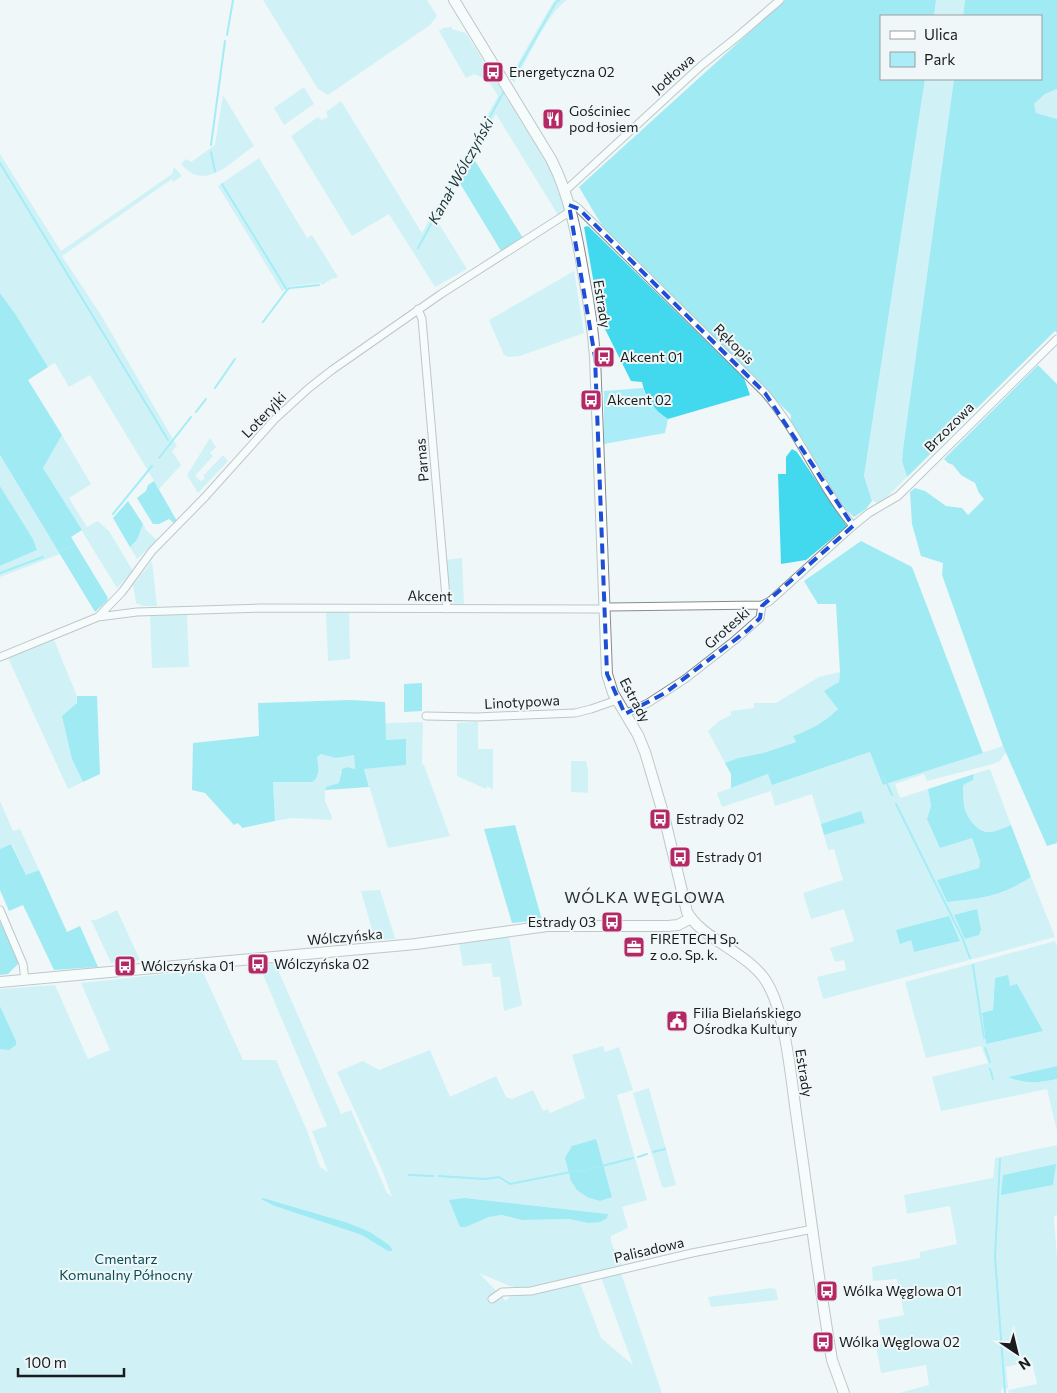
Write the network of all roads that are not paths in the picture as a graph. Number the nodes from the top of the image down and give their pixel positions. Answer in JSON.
{"nodes":[{"id":1,"x":454,"y":0,"type":"edge"},
{"id":2,"x":780,"y":0,"type":"edge"},
{"id":3,"x":565,"y":191,"type":"junction"},
{"id":4,"x":570,"y":208,"type":"junction"},
{"id":5,"x":418,"y":309,"type":"junction"},
{"id":6,"x":1057,"y":339,"type":"edge"},
{"id":7,"x":853,"y":526,"type":"junction"},
{"id":8,"x":762,"y":605,"type":"junction"},
{"id":9,"x":604,"y":608,"type":"junction"},
{"id":10,"x":447,"y":609,"type":"junction"},
{"id":11,"x":98,"y":617,"type":"junction"},
{"id":12,"x":0,"y":657,"type":"edge"},
{"id":13,"x":617,"y":700,"type":"junction"},
{"id":14,"x":625,"y":714,"type":"junction"},
{"id":15,"x":426,"y":716,"type":"dead end"},
{"id":16,"x":0,"y":910,"type":"edge"},
{"id":17,"x":691,"y":918,"type":"junction"},
{"id":18,"x":25,"y":980,"type":"junction"},
{"id":19,"x":0,"y":982,"type":"edge"},
{"id":20,"x":813,"y":1229,"type":"junction"},
{"id":21,"x":492,"y":1299,"type":"dead end"},
{"id":22,"x":844,"y":1393,"type":"edge"}],
"edges":[{"from":1,"to":3,"type":"main road","name":"Estrady"},
{"from":2,"to":3,"type":"street","name":"Jodłowa"},
{"from":3,"to":4,"type":"main road","name":"Estrady"},
{"from":4,"to":5,"type":"street","name":"Loteryjki"},
{"from":4,"to":7,"type":"street","name":"Rękopis"},
{"from":4,"to":9,"type":"main road","name":"Estrady"},
{"from":5,"to":10,"type":"street","name":"Parnas"},
{"from":5,"to":11,"type":"street","name":"Loteryjki"},
{"from":6,"to":7,"type":"street","name":"Brzozowa"},
{"from":7,"to":8,"type":"street","name":"Groteski"},
{"from":8,"to":9,"type":"street","name":"Akcent"},
{"from":8,"to":14,"type":"street","name":"Groteski"},
{"from":9,"to":10,"type":"street","name":"Akcent"},
{"from":9,"to":13,"type":"main road","name":"Estrady"},
{"from":10,"to":11,"type":"street","name":"Akcent"},
{"from":11,"to":12,"type":"street","name":"Loteryjki"},
{"from":13,"to":14,"type":"main road","name":"Estrady"},
{"from":13,"to":15,"type":"street","name":"Linotypowa"},
{"from":14,"to":17,"type":"main road","name":"Estrady"},
{"from":16,"to":18,"type":"street"},
{"from":17,"to":18,"type":"main road","name":"Wólczyńska"},
{"from":17,"to":20,"type":"main road","name":"Estrady"},
{"from":18,"to":19,"type":"main road","name":"Wólczyńska"},
{"from":20,"to":21,"type":"street","name":"Palisadowa"},
{"from":20,"to":22,"type":"main road","name":"Estrady"}]}
